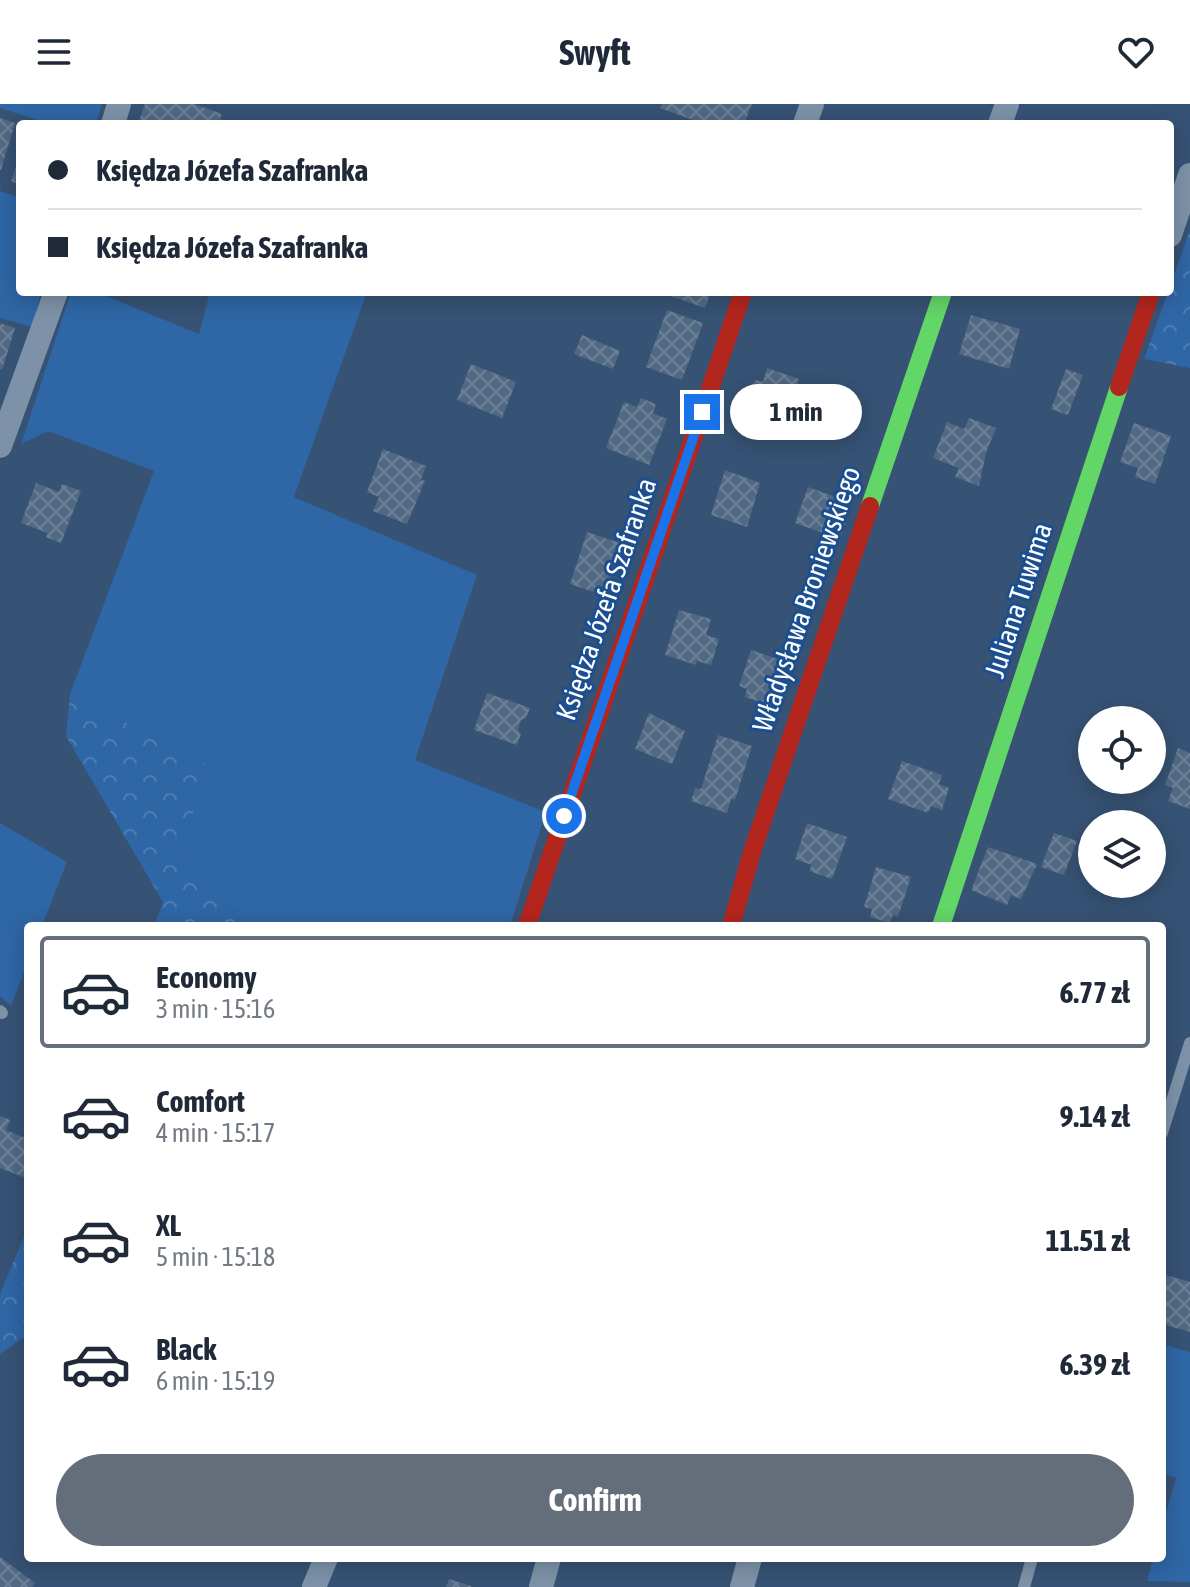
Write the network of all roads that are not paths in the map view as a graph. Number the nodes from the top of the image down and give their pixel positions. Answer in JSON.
{"nodes":[{"id":1,"x":1190,"y":175,"type":"edge"},
{"id":2,"x":1174,"y":223,"type":"edge"},
{"id":3,"x":55,"y":296,"type":"edge"},
{"id":4,"x":742,"y":296,"type":"edge"},
{"id":5,"x":942,"y":296,"type":"edge"},
{"id":6,"x":1150,"y":296,"type":"edge"},
{"id":7,"x":0,"y":446,"type":"edge"},
{"id":8,"x":528,"y":922,"type":"edge"},
{"id":9,"x":732,"y":922,"type":"edge"},
{"id":10,"x":942,"y":922,"type":"edge"},
{"id":11,"x":1190,"y":1043,"type":"edge"},
{"id":12,"x":1166,"y":1120,"type":"edge"},
{"id":13,"x":324,"y":1562,"type":"edge"},
{"id":14,"x":548,"y":1562,"type":"edge"},
{"id":15,"x":749,"y":1562,"type":"edge"},
{"id":16,"x":1031,"y":1562,"type":"edge"},
{"id":17,"x":314,"y":1587,"type":"edge"},
{"id":18,"x":541,"y":1587,"type":"edge"},
{"id":19,"x":742,"y":1587,"type":"edge"},
{"id":20,"x":1024,"y":1587,"type":"edge"}],
"edges":[{"from":1,"to":2,"type":"street"},
{"from":3,"to":7,"type":"street"},
{"from":4,"to":8,"type":"street","name":"Księdza Józefa Szafranka"},
{"from":5,"to":9,"type":"street","name":"Władysława Broniewskiego"},
{"from":6,"to":10,"type":"street","name":"Juliana Tuwima"},
{"from":11,"to":12,"type":"lane"},
{"from":13,"to":17,"type":"street"},
{"from":14,"to":18,"type":"street"},
{"from":15,"to":19,"type":"street"},
{"from":16,"to":20,"type":"lane"}]}
